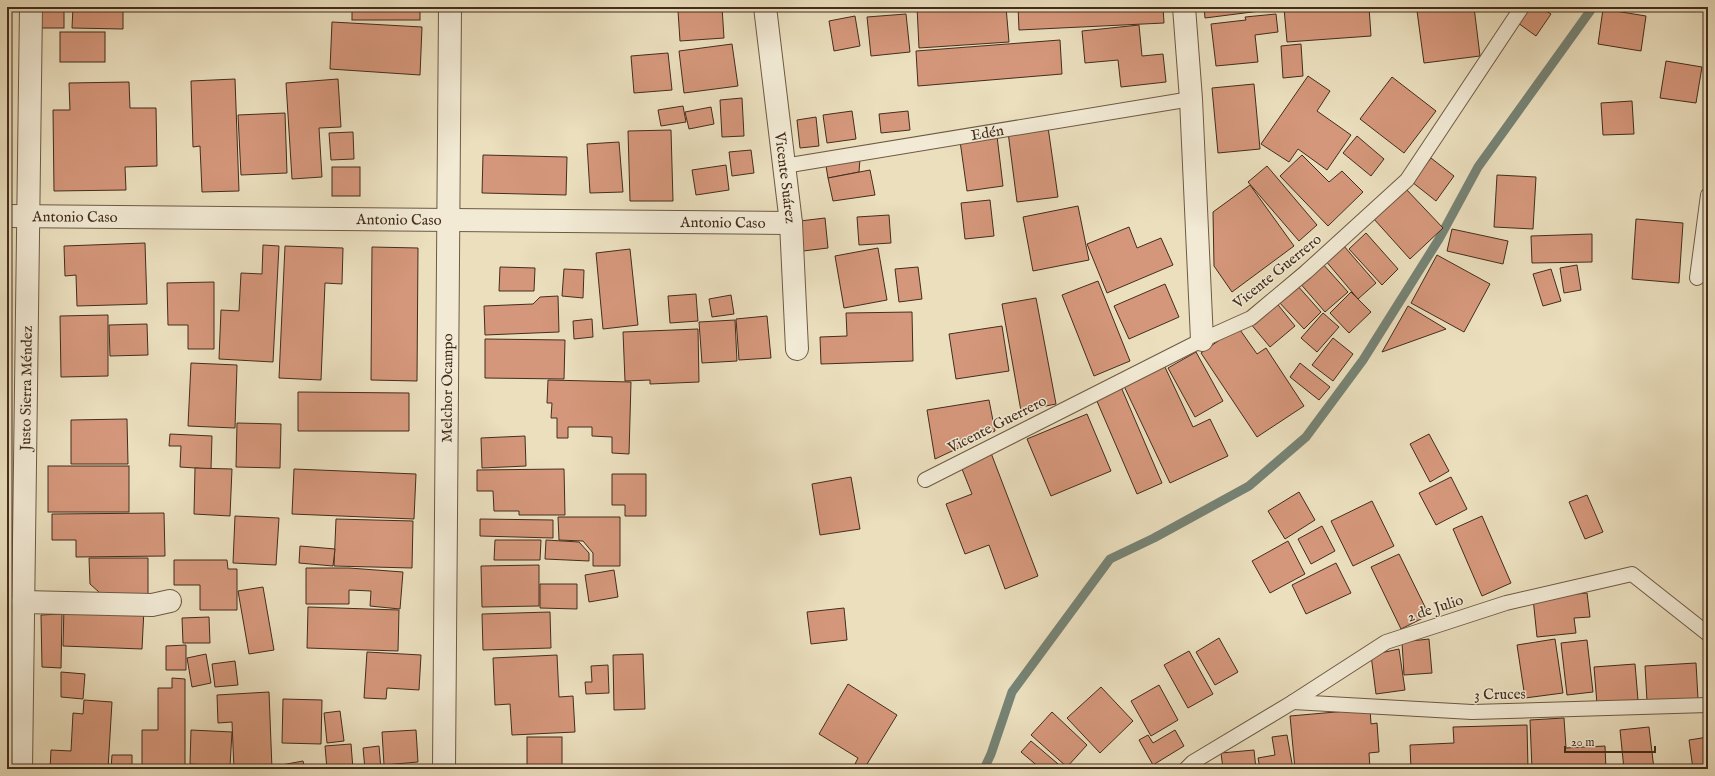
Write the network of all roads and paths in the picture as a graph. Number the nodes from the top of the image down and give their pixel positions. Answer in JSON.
{"nodes":[{"id":1,"x":31,"y":7,"type":"edge"},
{"id":2,"x":450,"y":7,"type":"edge"},
{"id":3,"x":765,"y":7,"type":"edge"},
{"id":4,"x":1184,"y":7,"type":"edge"},
{"id":5,"x":1522,"y":7,"type":"edge"},
{"id":6,"x":1191,"y":99,"type":"junction"},
{"id":7,"x":784,"y":166,"type":"junction"},
{"id":8,"x":1708,"y":195,"type":"edge"},
{"id":9,"x":7,"y":216,"type":"edge"},
{"id":10,"x":28,"y":217,"type":"junction"},
{"id":11,"x":449,"y":220,"type":"junction"},
{"id":12,"x":791,"y":223,"type":"junction"},
{"id":13,"x":1698,"y":278,"type":"dead end"},
{"id":14,"x":1202,"y":340,"type":"junction"},
{"id":15,"x":797,"y":349,"type":"dead end"},
{"id":16,"x":925,"y":480,"type":"dead end"},
{"id":17,"x":18,"y":598,"type":"edge"},
{"id":18,"x":170,"y":601,"type":"dead end"},
{"id":19,"x":1708,"y":634,"type":"edge"},
{"id":20,"x":1293,"y":702,"type":"junction"},
{"id":21,"x":1708,"y":705,"type":"edge"},
{"id":22,"x":21,"y":769,"type":"edge"},
{"id":23,"x":444,"y":769,"type":"edge"},
{"id":24,"x":1186,"y":769,"type":"edge"}],
"edges":[{"from":1,"to":10,"type":"street","name":"Justo Sierra Méndez"},
{"from":2,"to":11,"type":"street","name":"Melchor Ocampo"},
{"from":3,"to":7,"type":"street","name":"Vicente Suárez"},
{"from":4,"to":6,"type":"street"},
{"from":5,"to":14,"type":"lane","name":"Vicente Guerrero"},
{"from":6,"to":7,"type":"lane","name":"Edén"},
{"from":6,"to":14,"type":"street"},
{"from":7,"to":12,"type":"street","name":"Vicente Suárez"},
{"from":8,"to":13,"type":"lane"},
{"from":9,"to":10,"type":"street","name":"Antonio Caso"},
{"from":10,"to":11,"type":"street","name":"Antonio Caso"},
{"from":10,"to":17,"type":"street","name":"Justo Sierra Méndez"},
{"from":11,"to":12,"type":"street","name":"Antonio Caso"},
{"from":11,"to":23,"type":"street","name":"Melchor Ocampo"},
{"from":12,"to":15,"type":"street","name":"Vicente Suárez"},
{"from":14,"to":16,"type":"lane","name":"Vicente Guerrero"},
{"from":17,"to":18,"type":"street"},
{"from":17,"to":22,"type":"street","name":"Justo Sierra Méndez"},
{"from":19,"to":20,"type":"lane","name":"2 de Julio"},
{"from":20,"to":21,"type":"lane","name":"3 Cruces"},
{"from":20,"to":24,"type":"lane","name":"2 de Julio"}]}
